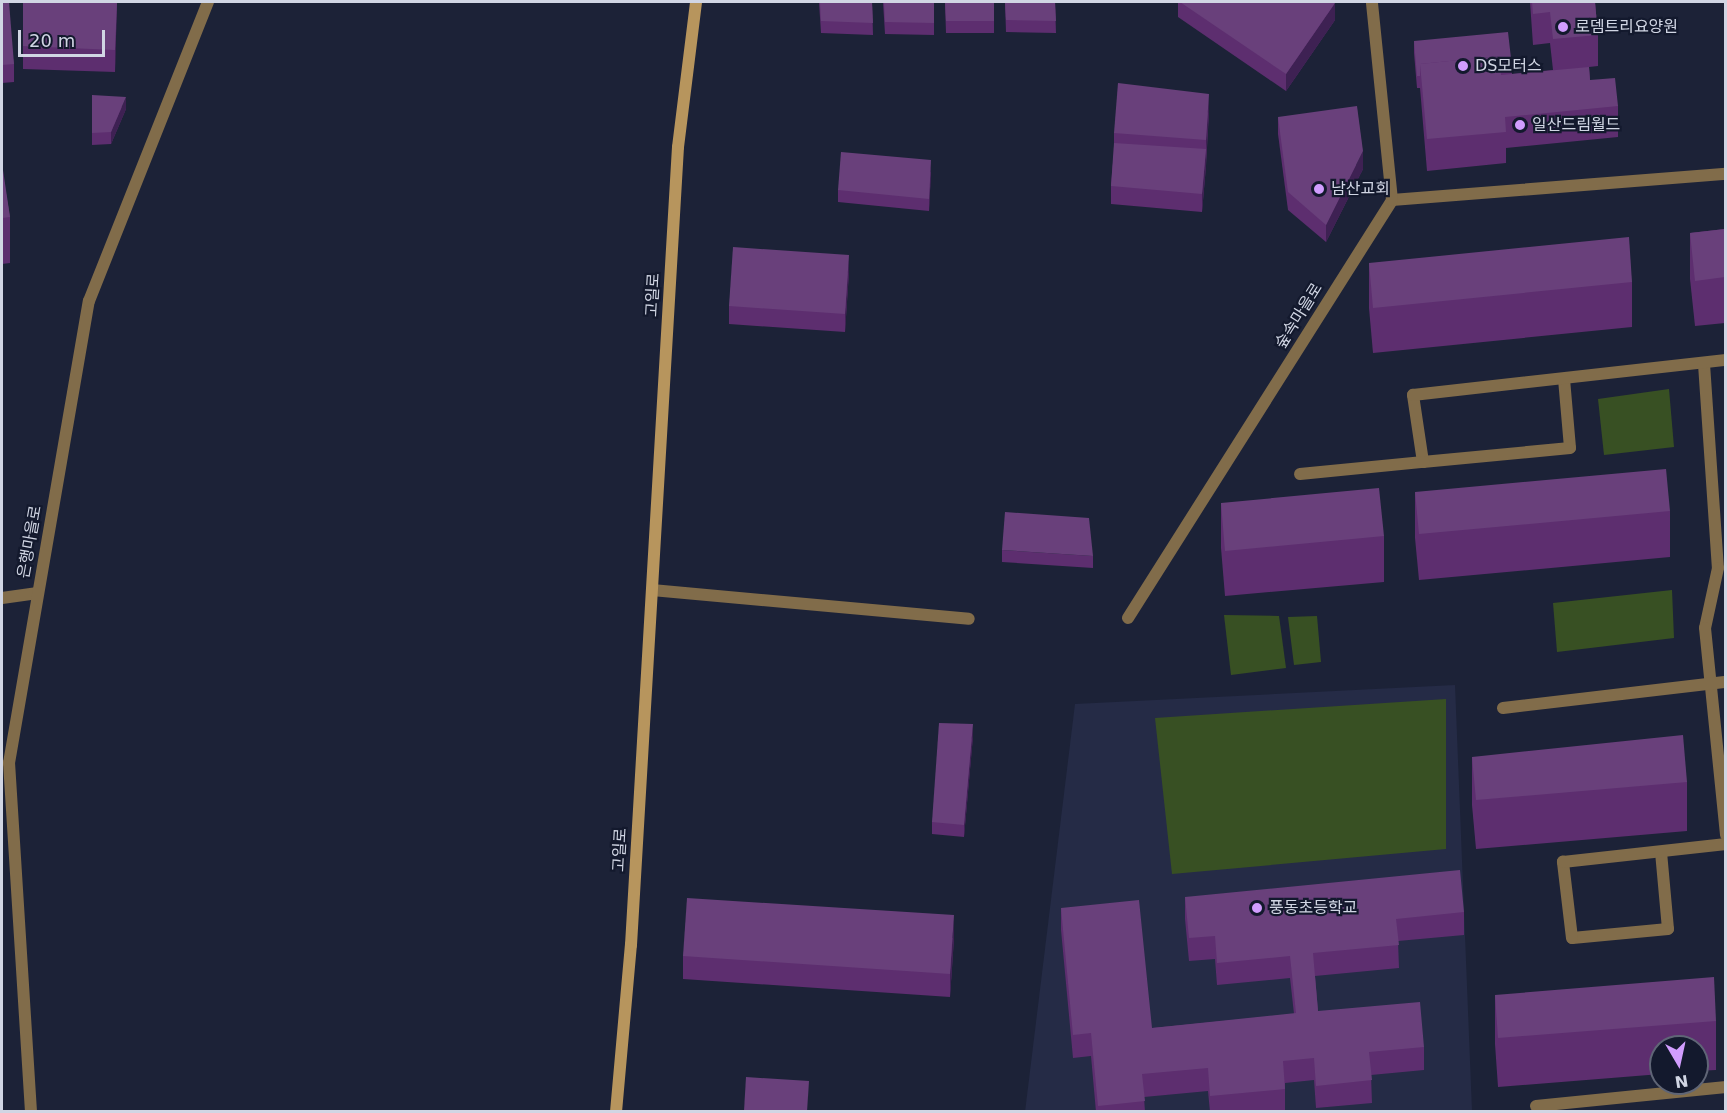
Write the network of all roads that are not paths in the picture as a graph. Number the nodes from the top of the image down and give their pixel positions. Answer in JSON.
{"nodes":[{"id":1,"x":208,"y":2,"type":"edge"},
{"id":2,"x":696,"y":2,"type":"edge"},
{"id":3,"x":1372,"y":2,"type":"edge"},
{"id":4,"x":1725,"y":174,"type":"edge"},
{"id":5,"x":1392,"y":200,"type":"junction"},
{"id":6,"x":1725,"y":360,"type":"edge"},
{"id":7,"x":1704,"y":364,"type":"junction"},
{"id":8,"x":1564,"y":380,"type":"junction"},
{"id":9,"x":1423,"y":462,"type":"junction"},
{"id":10,"x":1300,"y":474,"type":"dead end"},
{"id":11,"x":652,"y":590,"type":"junction"},
{"id":12,"x":1725,"y":592,"type":"edge"},
{"id":13,"x":38,"y":593,"type":"junction"},
{"id":14,"x":1712,"y":594,"type":"junction"},
{"id":15,"x":2,"y":598,"type":"edge"},
{"id":16,"x":1128,"y":618,"type":"dead end"},
{"id":17,"x":969,"y":619,"type":"dead end"},
{"id":18,"x":1725,"y":682,"type":"edge"},
{"id":19,"x":1710,"y":684,"type":"junction"},
{"id":20,"x":1503,"y":708,"type":"dead end"},
{"id":21,"x":1725,"y":835,"type":"edge"},
{"id":22,"x":1725,"y":844,"type":"edge"},
{"id":23,"x":1661,"y":852,"type":"junction"},
{"id":24,"x":1725,"y":1087,"type":"edge"},
{"id":25,"x":1536,"y":1106,"type":"dead end"},
{"id":26,"x":31,"y":1112,"type":"edge"},
{"id":27,"x":616,"y":1112,"type":"edge"}],
"edges":[{"from":1,"to":13,"type":"street","name":"은행마을로"},
{"from":2,"to":11,"type":"main road","name":"고일로"},
{"from":3,"to":5,"type":"street"},
{"from":4,"to":5,"type":"street"},
{"from":5,"to":16,"type":"street","name":"숲속마을로"},
{"from":6,"to":7,"type":"street"},
{"from":7,"to":8,"type":"street"},
{"from":7,"to":14,"type":"street"},
{"from":8,"to":9,"type":"street"},
{"from":8,"to":9,"type":"street"},
{"from":9,"to":10,"type":"street"},
{"from":11,"to":17,"type":"street"},
{"from":11,"to":27,"type":"main road","name":"고일로"},
{"from":12,"to":14,"type":"street"},
{"from":13,"to":15,"type":"street"},
{"from":13,"to":26,"type":"street","name":"은행마을로"},
{"from":14,"to":19,"type":"street"},
{"from":18,"to":19,"type":"street"},
{"from":19,"to":20,"type":"street"},
{"from":19,"to":21,"type":"street"},
{"from":22,"to":23,"type":"street"},
{"from":23,"to":23,"type":"street"},
{"from":24,"to":25,"type":"street"}]}
